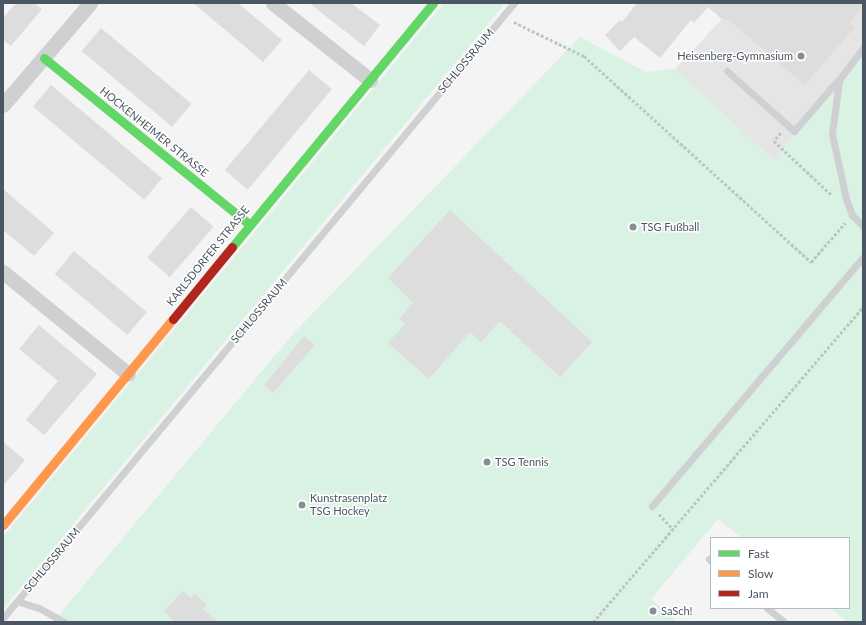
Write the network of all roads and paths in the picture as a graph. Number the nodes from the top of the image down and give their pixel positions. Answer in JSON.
{"nodes":[{"id":1,"x":90,"y":3,"type":"edge"},
{"id":2,"x":273,"y":3,"type":"edge"},
{"id":3,"x":433,"y":3,"type":"edge"},
{"id":4,"x":514,"y":3,"type":"edge"},
{"id":5,"x":503,"y":17,"type":"junction"},
{"id":6,"x":863,"y":48,"type":"edge"},
{"id":7,"x":44,"y":58,"type":"junction"},
{"id":8,"x":727,"y":71,"type":"dead end"},
{"id":9,"x":370,"y":80,"type":"junction"},
{"id":10,"x":839,"y":80,"type":"junction"},
{"id":11,"x":3,"y":105,"type":"edge"},
{"id":12,"x":788,"y":126,"type":"junction"},
{"id":13,"x":846,"y":199,"type":"junction"},
{"id":14,"x":852,"y":215,"type":"junction"},
{"id":15,"x":249,"y":224,"type":"junction"},
{"id":16,"x":863,"y":226,"type":"edge"},
{"id":17,"x":863,"y":257,"type":"edge"},
{"id":18,"x":3,"y":272,"type":"edge"},
{"id":19,"x":863,"y":307,"type":"edge"},
{"id":20,"x":128,"y":374,"type":"junction"},
{"id":21,"x":652,"y":506,"type":"joint"},
{"id":22,"x":5,"y":518,"type":"edge"},
{"id":23,"x":673,"y":529,"type":"junction"},
{"id":24,"x":17,"y":601,"type":"junction"},
{"id":25,"x":768,"y":609,"type":"edge"},
{"id":26,"x":3,"y":618,"type":"edge"},
{"id":27,"x":64,"y":622,"type":"edge"},
{"id":28,"x":593,"y":622,"type":"edge"},
{"id":29,"x":784,"y":622,"type":"edge"}],
"edges":[{"from":1,"to":7,"type":"street"},
{"from":2,"to":9,"type":"street"},
{"from":3,"to":9,"type":"street","name":"KARLSDORFER STRASSE"},
{"from":4,"to":5,"type":"lane","name":"SCHLOSSRAUM"},
{"from":5,"to":14,"type":"path"},
{"from":5,"to":24,"type":"lane","name":"SCHLOSSRAUM"},
{"from":6,"to":10,"type":"lane"},
{"from":7,"to":11,"type":"street"},
{"from":7,"to":15,"type":"street","name":"HOCKENHEIMER STRASSE"},
{"from":8,"to":12,"type":"lane"},
{"from":9,"to":15,"type":"street","name":"KARLSDORFER STRASSE"},
{"from":10,"to":12,"type":"lane"},
{"from":10,"to":13,"type":"lane"},
{"from":12,"to":13,"type":"path"},
{"from":13,"to":14,"type":"lane"},
{"from":14,"to":16,"type":"lane"},
{"from":15,"to":20,"type":"street","name":"KARLSDORFER STRASSE"},
{"from":17,"to":21,"type":"lane"},
{"from":18,"to":20,"type":"street"},
{"from":19,"to":23,"type":"path"},
{"from":20,"to":22,"type":"street","name":"KARLSDORFER STRASSE"},
{"from":21,"to":23,"type":"path"},
{"from":23,"to":28,"type":"path"},
{"from":24,"to":26,"type":"lane","name":"SCHLOSSRAUM"},
{"from":24,"to":27,"type":"lane"},
{"from":25,"to":29,"type":"lane"}]}
